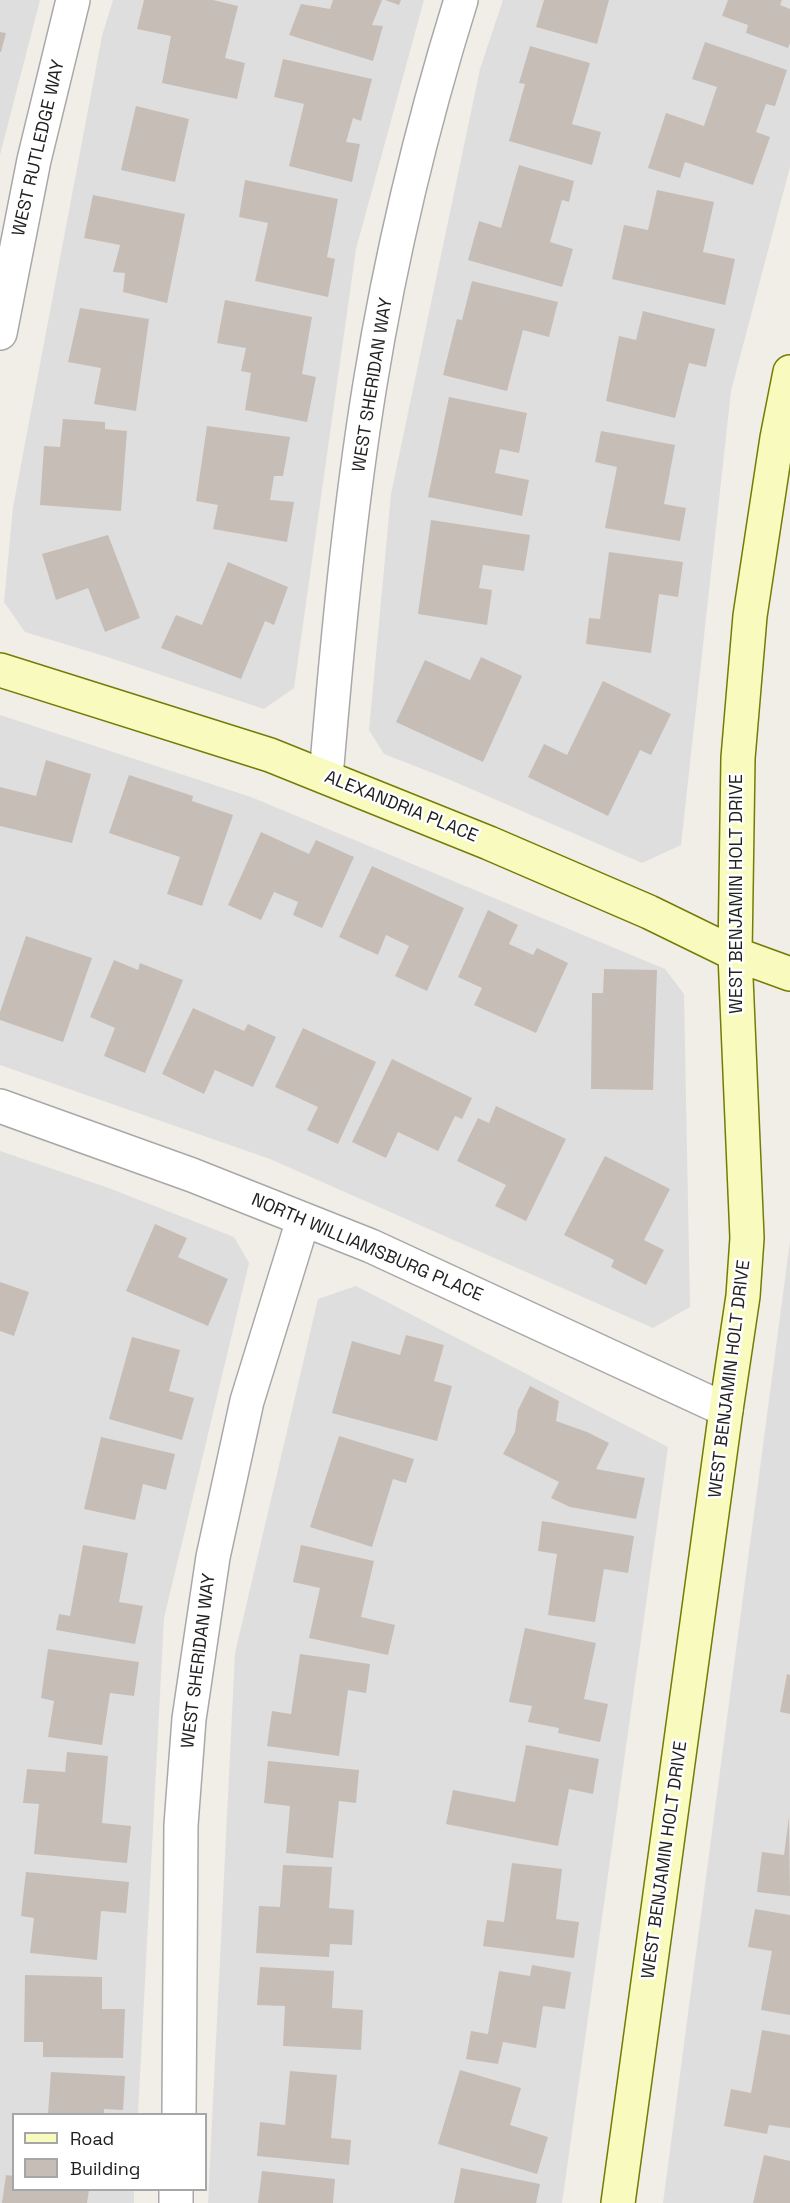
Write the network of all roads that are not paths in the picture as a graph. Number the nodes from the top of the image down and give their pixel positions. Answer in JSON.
{"nodes":[{"id":1,"x":73,"y":0,"type":"edge"},
{"id":2,"x":461,"y":0,"type":"edge"},
{"id":3,"x":0,"y":333,"type":"edge"},
{"id":4,"x":790,"y":372,"type":"edge"},
{"id":5,"x":0,"y":669,"type":"edge"},
{"id":6,"x":326,"y":777,"type":"junction"},
{"id":7,"x":735,"y":954,"type":"junction"},
{"id":8,"x":790,"y":974,"type":"edge"},
{"id":9,"x":0,"y":1106,"type":"edge"},
{"id":10,"x":303,"y":1220,"type":"junction"},
{"id":11,"x":726,"y":1410,"type":"junction"},
{"id":12,"x":179,"y":2113,"type":"edge"},
{"id":13,"x":618,"y":2203,"type":"edge"}],
"edges":[{"from":1,"to":3,"type":"street","name":"WEST RUTLEDGE WAY"},
{"from":2,"to":6,"type":"street","name":"WEST SHERIDAN WAY"},
{"from":4,"to":7,"type":"main road","name":"WEST BENJAMIN HOLT DRIVE"},
{"from":5,"to":6,"type":"main road","name":"ALEXANDRIA PLACE"},
{"from":6,"to":7,"type":"main road","name":"ALEXANDRIA PLACE"},
{"from":7,"to":8,"type":"main road","name":"ALEXANDRIA PLACE"},
{"from":7,"to":11,"type":"main road","name":"WEST BENJAMIN HOLT DRIVE"},
{"from":9,"to":10,"type":"street","name":"NORTH WILLIAMSBURG PLACE"},
{"from":10,"to":11,"type":"street","name":"NORTH WILLIAMSBURG PLACE"},
{"from":10,"to":12,"type":"street","name":"WEST SHERIDAN WAY"},
{"from":11,"to":13,"type":"main road","name":"WEST BENJAMIN HOLT DRIVE"}]}
